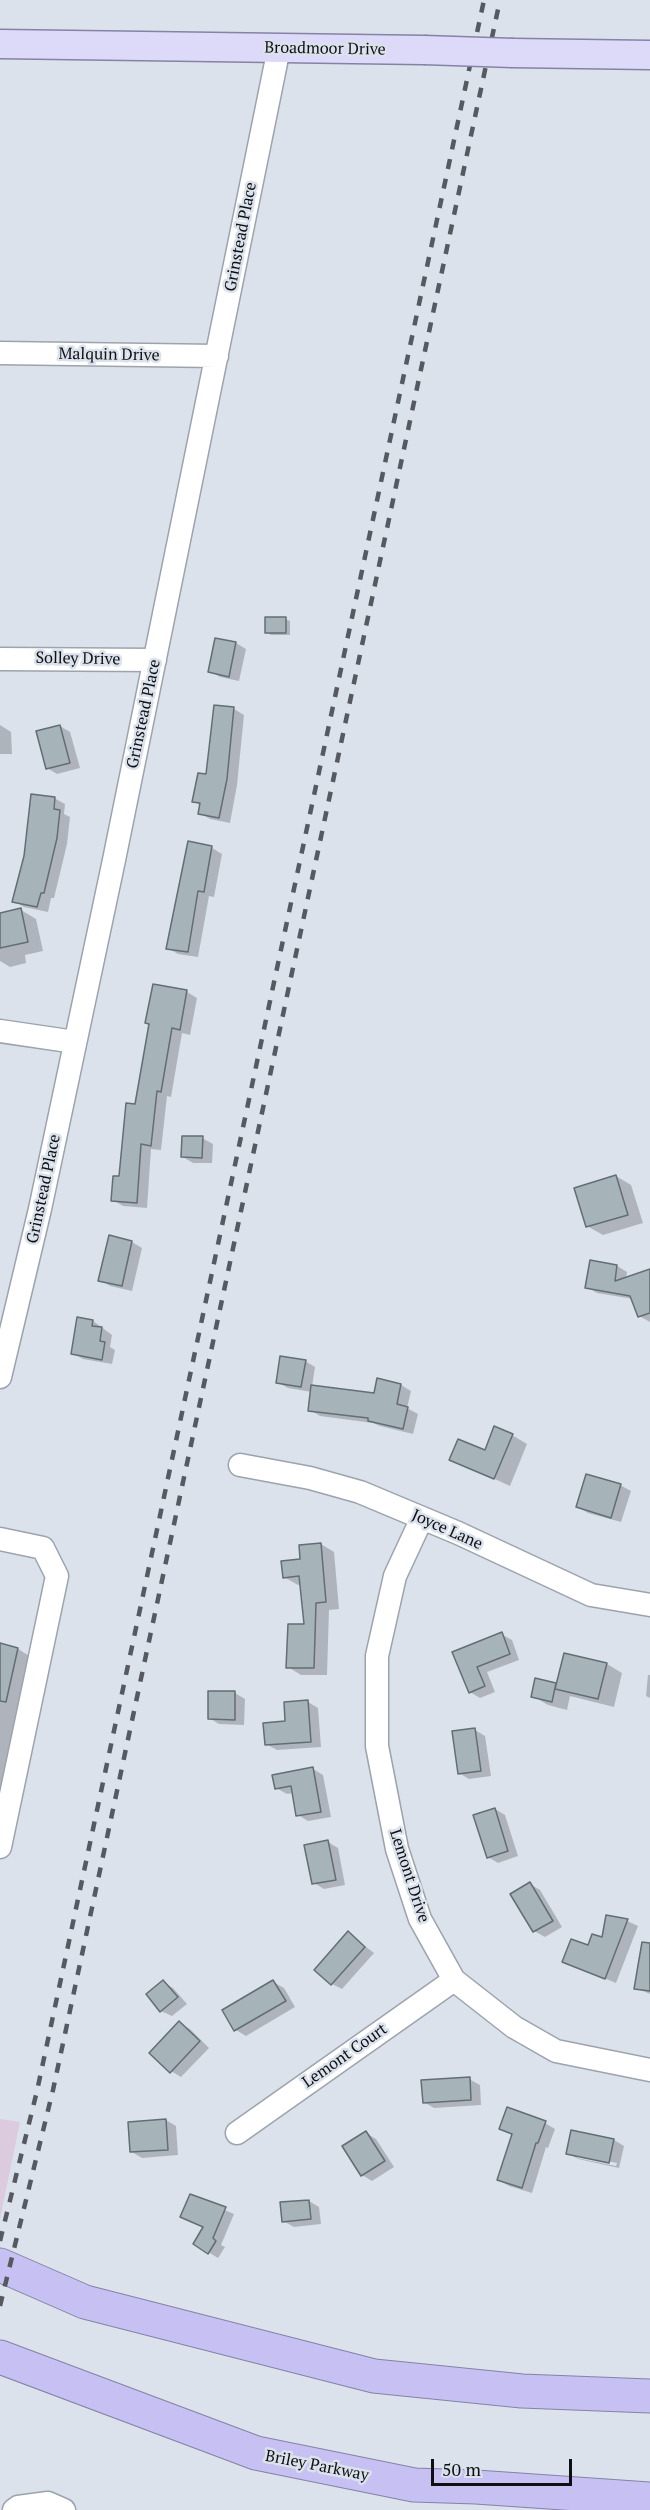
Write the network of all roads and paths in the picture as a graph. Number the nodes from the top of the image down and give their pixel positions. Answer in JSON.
{"nodes":[{"id":1,"x":0,"y":44,"type":"edge"},
{"id":2,"x":279,"y":48,"type":"junction"},
{"id":3,"x":650,"y":55,"type":"edge"},
{"id":4,"x":0,"y":353,"type":"edge"},
{"id":5,"x":217,"y":356,"type":"junction"},
{"id":6,"x":0,"y":658,"type":"edge"},
{"id":7,"x":155,"y":660,"type":"junction"},
{"id":8,"x":0,"y":1031,"type":"edge"},
{"id":9,"x":75,"y":1042,"type":"junction"},
{"id":10,"x":0,"y":1377,"type":"edge"},
{"id":11,"x":240,"y":1465,"type":"dead end"},
{"id":12,"x":422,"y":1518,"type":"junction"},
{"id":13,"x":0,"y":1539,"type":"edge"},
{"id":14,"x":650,"y":1605,"type":"edge"},
{"id":15,"x":0,"y":1847,"type":"edge"},
{"id":16,"x":454,"y":1980,"type":"junction"},
{"id":17,"x":650,"y":2070,"type":"edge"},
{"id":18,"x":237,"y":2133,"type":"dead end"},
{"id":19,"x":0,"y":2265,"type":"edge"},
{"id":20,"x":0,"y":2357,"type":"edge"},
{"id":21,"x":650,"y":2396,"type":"edge"},
{"id":22,"x":414,"y":2485,"type":"junction"},
{"id":23,"x":650,"y":2499,"type":"edge"},
{"id":24,"x":14,"y":2510,"type":"edge"},
{"id":25,"x":64,"y":2510,"type":"edge"},
{"id":26,"x":591,"y":2510,"type":"edge"}],
"edges":[{"from":1,"to":2,"type":"main road","name":"Broadmoor Drive"},
{"from":2,"to":3,"type":"main road","name":"Broadmoor Drive","bridge":true},
{"from":2,"to":5,"type":"street","name":"Grinstead Place"},
{"from":4,"to":5,"type":"street","name":"Malquin Drive"},
{"from":5,"to":7,"type":"street","name":"Grinstead Place"},
{"from":6,"to":7,"type":"street","name":"Solley Drive"},
{"from":7,"to":9,"type":"street","name":"Grinstead Place"},
{"from":8,"to":9,"type":"street"},
{"from":9,"to":10,"type":"street","name":"Grinstead Place"},
{"from":11,"to":12,"type":"street","name":"Joyce Lane"},
{"from":12,"to":14,"type":"street","name":"Joyce Lane"},
{"from":12,"to":16,"type":"street","name":"Lemont Drive"},
{"from":13,"to":15,"type":"street"},
{"from":16,"to":17,"type":"street","name":"Lemont Drive"},
{"from":16,"to":18,"type":"street","name":"Lemont Court"},
{"from":19,"to":21,"type":"highway"},
{"from":20,"to":22,"type":"highway","name":"Briley Parkway"},
{"from":22,"to":23,"type":"highway","name":"Briley Parkway"},
{"from":22,"to":26,"type":"highway"},
{"from":24,"to":25,"type":"street"}]}
